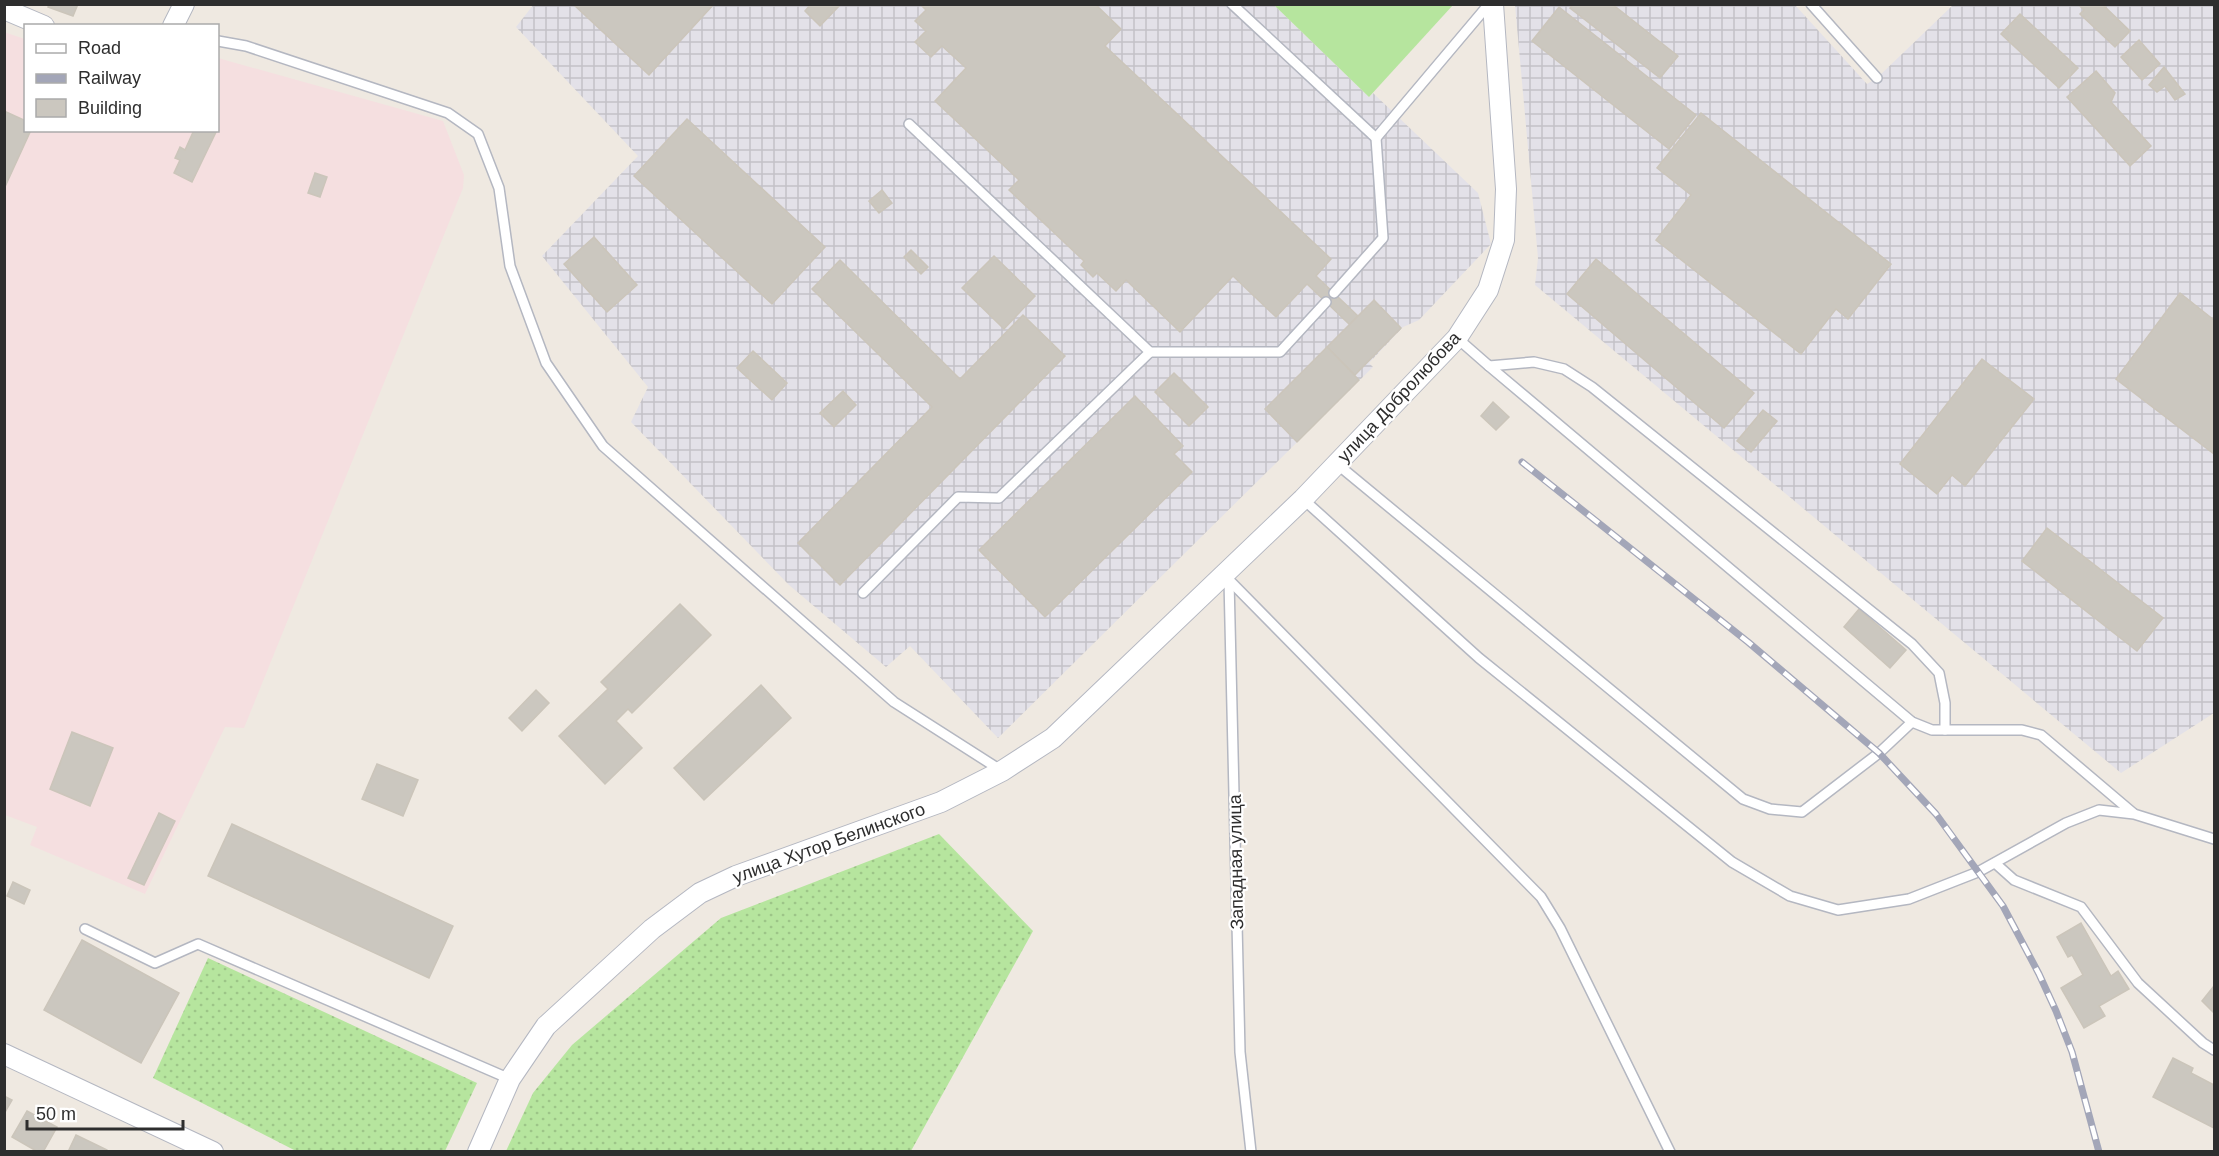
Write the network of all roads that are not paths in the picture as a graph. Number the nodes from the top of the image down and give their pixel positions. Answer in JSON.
{"nodes":[{"id":1,"x":184,"y":4,"type":"edge"},
{"id":2,"x":1232,"y":4,"type":"edge"},
{"id":3,"x":1491,"y":4,"type":"edge"},
{"id":4,"x":1811,"y":4,"type":"edge"},
{"id":5,"x":4,"y":9,"type":"edge"},
{"id":6,"x":39,"y":24,"type":"edge"},
{"id":7,"x":174,"y":24,"type":"edge"},
{"id":8,"x":219,"y":41,"type":"edge"},
{"id":9,"x":1877,"y":78,"type":"dead end"},
{"id":10,"x":909,"y":124,"type":"dead end"},
{"id":11,"x":1376,"y":138,"type":"junction"},
{"id":12,"x":1334,"y":293,"type":"dead end"},
{"id":13,"x":1326,"y":302,"type":"dead end"},
{"id":14,"x":1457,"y":338,"type":"junction"},
{"id":15,"x":1150,"y":352,"type":"junction"},
{"id":16,"x":1489,"y":366,"type":"junction"},
{"id":17,"x":1337,"y":464,"type":"junction"},
{"id":18,"x":1304,"y":499,"type":"junction"},
{"id":19,"x":1227,"y":577,"type":"junction"},
{"id":20,"x":863,"y":593,"type":"dead end"},
{"id":21,"x":1912,"y":722,"type":"junction"},
{"id":22,"x":1945,"y":730,"type":"junction"},
{"id":23,"x":1002,"y":771,"type":"junction"},
{"id":24,"x":2134,"y":814,"type":"junction"},
{"id":25,"x":2214,"y":839,"type":"edge"},
{"id":26,"x":1995,"y":863,"type":"junction"},
{"id":27,"x":85,"y":929,"type":"dead end"},
{"id":28,"x":2214,"y":1050,"type":"edge"},
{"id":29,"x":4,"y":1054,"type":"edge"},
{"id":30,"x":510,"y":1079,"type":"junction"},
{"id":31,"x":213,"y":1152,"type":"edge"},
{"id":32,"x":478,"y":1152,"type":"edge"},
{"id":33,"x":1251,"y":1152,"type":"edge"},
{"id":34,"x":1670,"y":1152,"type":"edge"}],
"edges":[{"from":1,"to":7,"type":"street"},
{"from":2,"to":11,"type":"lane"},
{"from":3,"to":11,"type":"lane"},
{"from":3,"to":14,"type":"street","name":"улица Добролюбова"},
{"from":4,"to":9,"type":"lane"},
{"from":5,"to":6,"type":"street"},
{"from":8,"to":23,"type":"lane"},
{"from":10,"to":15,"type":"lane"},
{"from":11,"to":12,"type":"lane"},
{"from":13,"to":15,"type":"lane"},
{"from":14,"to":16,"type":"lane"},
{"from":14,"to":17,"type":"street","name":"улица Добролюбова"},
{"from":15,"to":20,"type":"lane"},
{"from":16,"to":21,"type":"lane"},
{"from":16,"to":22,"type":"lane"},
{"from":17,"to":18,"type":"street","name":"улица Добролюбова"},
{"from":17,"to":21,"type":"lane"},
{"from":18,"to":19,"type":"street","name":"улица Добролюбова"},
{"from":18,"to":26,"type":"lane"},
{"from":19,"to":23,"type":"street","name":"улица Хутор Белинского"},
{"from":19,"to":33,"type":"lane","name":"Западная улица"},
{"from":19,"to":34,"type":"lane"},
{"from":21,"to":22,"type":"lane"},
{"from":22,"to":24,"type":"lane"},
{"from":23,"to":30,"type":"street","name":"улица Хутор Белинского"},
{"from":24,"to":25,"type":"lane"},
{"from":24,"to":26,"type":"lane"},
{"from":26,"to":28,"type":"lane"},
{"from":27,"to":30,"type":"lane"},
{"from":29,"to":31,"type":"street"},
{"from":30,"to":32,"type":"street","name":"улица Хутор Белинского"}]}
